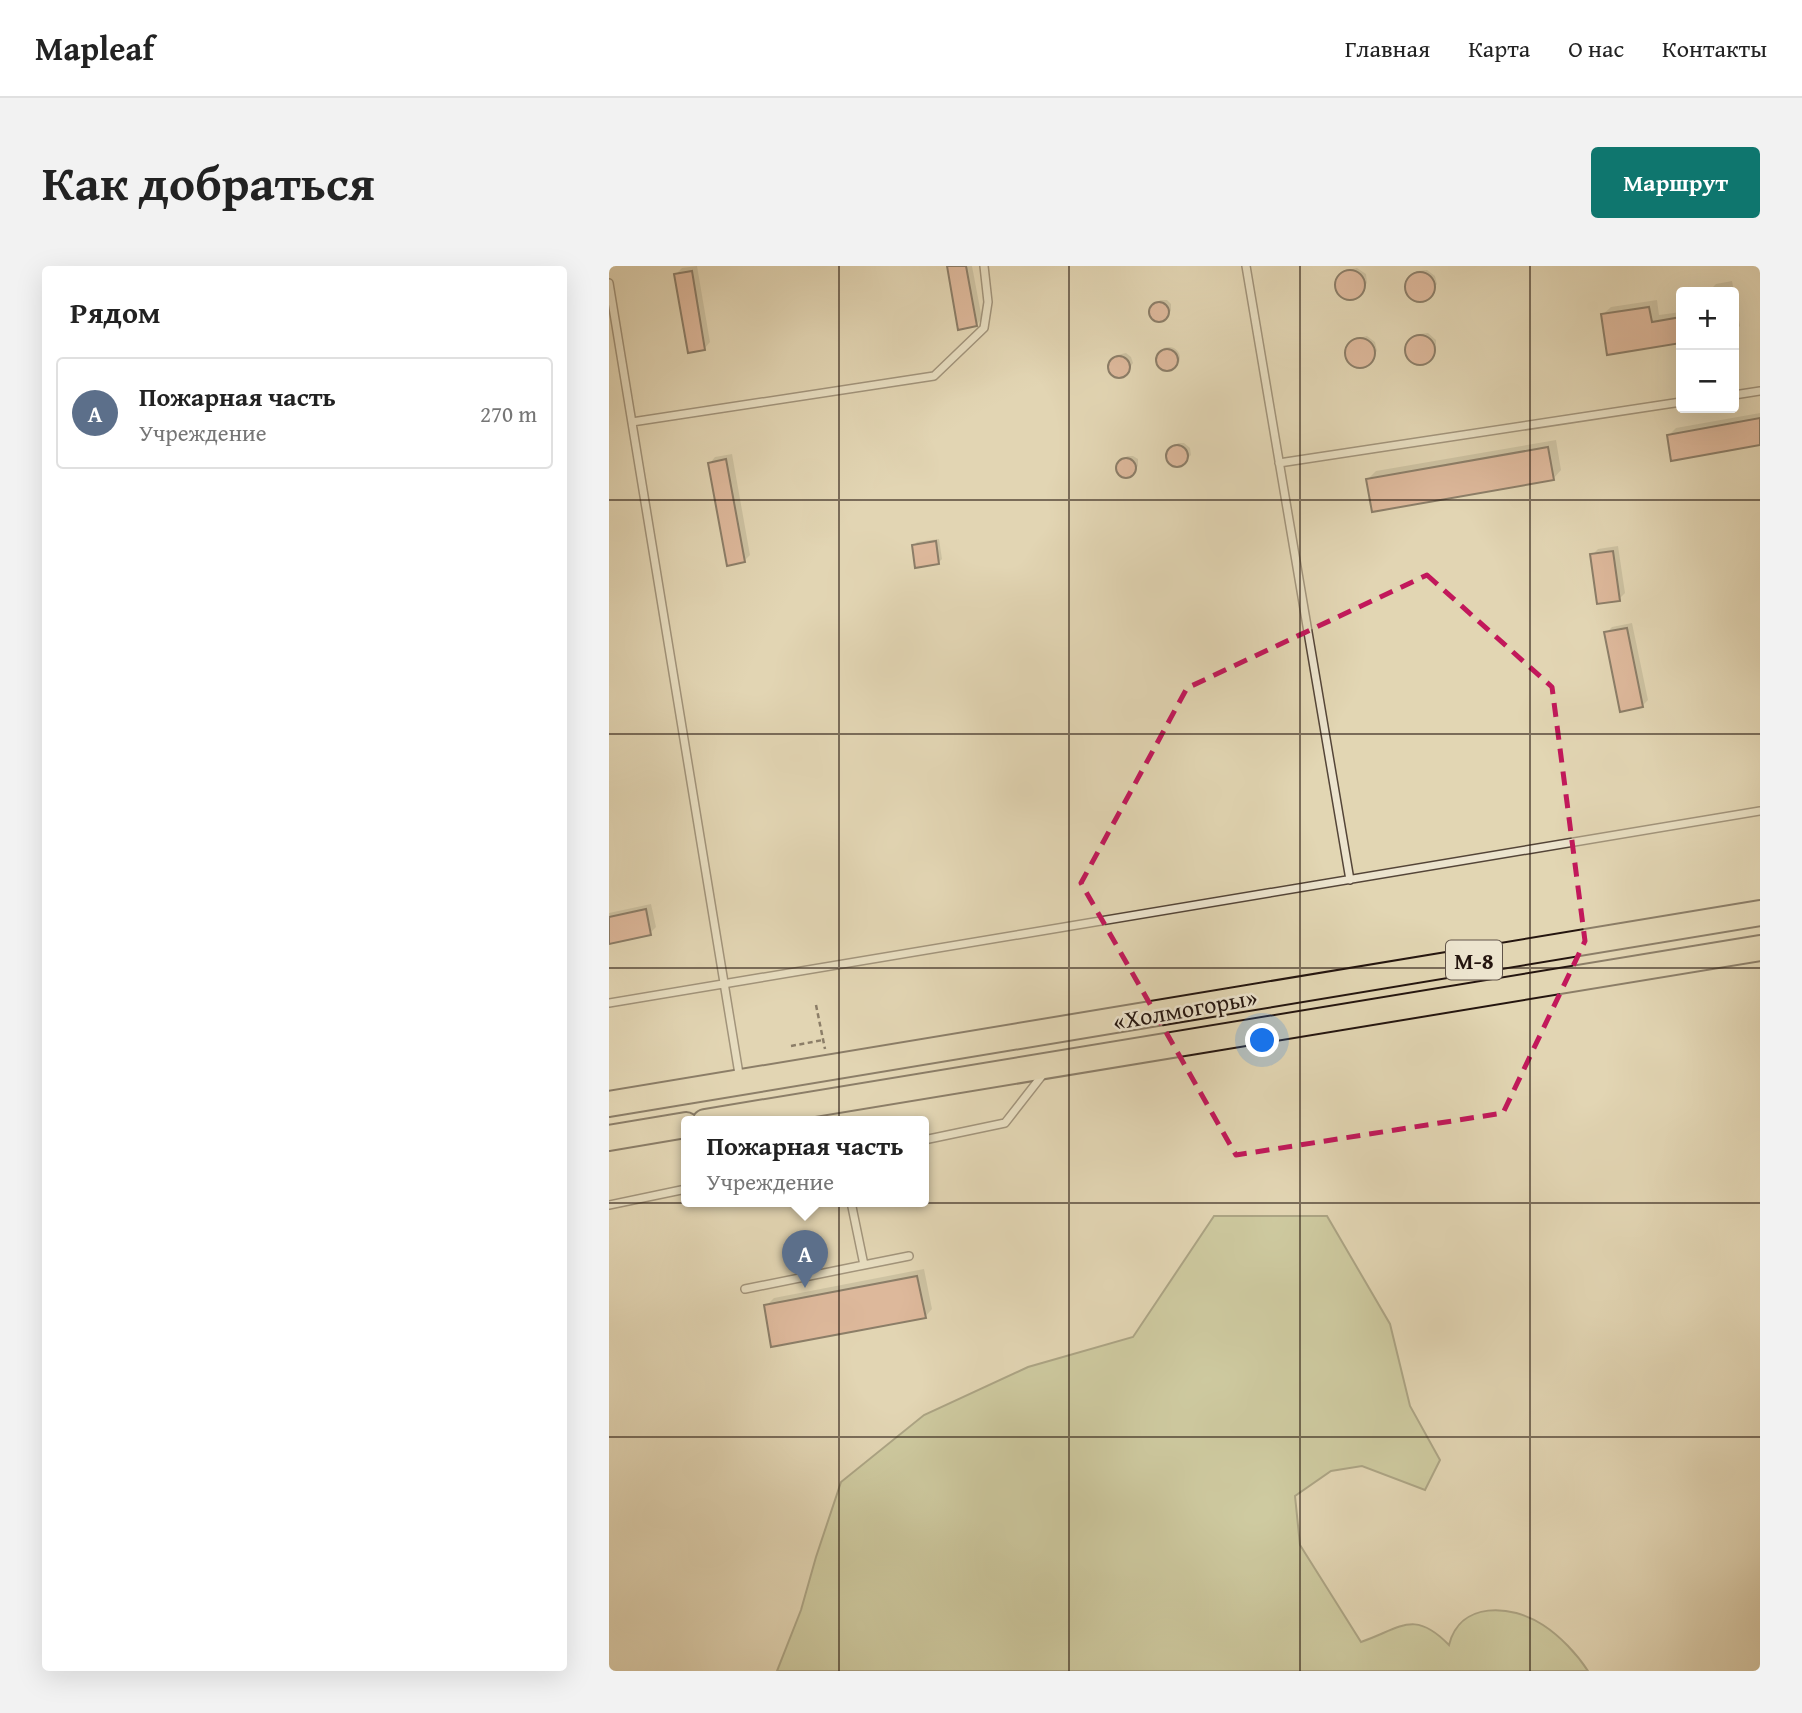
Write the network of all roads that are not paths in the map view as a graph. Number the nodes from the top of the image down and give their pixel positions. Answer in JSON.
{"nodes":[{"id":1,"x":984,"y":266,"type":"edge"},
{"id":2,"x":1246,"y":266,"type":"edge"},
{"id":3,"x":609,"y":283,"type":"edge"},
{"id":4,"x":1760,"y":391,"type":"edge"},
{"id":5,"x":1739,"y":393,"type":"edge"},
{"id":6,"x":1676,"y":403,"type":"edge"},
{"id":7,"x":632,"y":422,"type":"junction"},
{"id":8,"x":1279,"y":463,"type":"junction"},
{"id":9,"x":1760,"y":811,"type":"edge"},
{"id":10,"x":1350,"y":880,"type":"junction"},
{"id":11,"x":1760,"y":913,"type":"edge"},
{"id":12,"x":1760,"y":948,"type":"edge"},
{"id":13,"x":726,"y":984,"type":"junction"},
{"id":14,"x":609,"y":1003,"type":"edge"},
{"id":15,"x":1045,"y":1032,"type":"junction"},
{"id":16,"x":1051,"y":1065,"type":"junction"},
{"id":17,"x":741,"y":1082,"type":"junction"},
{"id":18,"x":609,"y":1104,"type":"edge"},
{"id":19,"x":741,"y":1116,"type":"edge"},
{"id":20,"x":681,"y":1126,"type":"edge"},
{"id":21,"x":609,"y":1138,"type":"edge"},
{"id":22,"x":929,"y":1139,"type":"edge"},
{"id":23,"x":681,"y":1190,"type":"edge"},
{"id":24,"x":609,"y":1205,"type":"edge"},
{"id":25,"x":852,"y":1207,"type":"edge"},
{"id":26,"x":909,"y":1256,"type":"dead end"},
{"id":27,"x":864,"y":1265,"type":"junction"},
{"id":28,"x":745,"y":1289,"type":"dead end"}],
"edges":[{"from":1,"to":7,"type":"lane"},
{"from":2,"to":8,"type":"lane"},
{"from":3,"to":7,"type":"lane"},
{"from":4,"to":5,"type":"lane"},
{"from":6,"to":8,"type":"lane"},
{"from":7,"to":13,"type":"lane"},
{"from":8,"to":10,"type":"lane"},
{"from":9,"to":10,"type":"lane"},
{"from":10,"to":13,"type":"lane"},
{"from":11,"to":15,"type":"highway","name":"«Холмогоры»","number":"М-8"},
{"from":12,"to":16,"type":"highway","name":"«Холмогоры»","number":"М-8"},
{"from":13,"to":14,"type":"lane"},
{"from":13,"to":17,"type":"lane"},
{"from":15,"to":16,"type":"highway"},
{"from":15,"to":17,"type":"highway","name":"«Холмогоры»","number":"М-8"},
{"from":16,"to":19,"type":"highway","name":"«Холмогоры»","number":"М-8"},
{"from":16,"to":22,"type":"lane"},
{"from":17,"to":18,"type":"highway","name":"«Холмогоры»","number":"М-8"},
{"from":20,"to":21,"type":"highway"},
{"from":23,"to":24,"type":"lane"},
{"from":25,"to":27,"type":"lane"},
{"from":26,"to":27,"type":"lane"},
{"from":27,"to":28,"type":"lane"}]}
